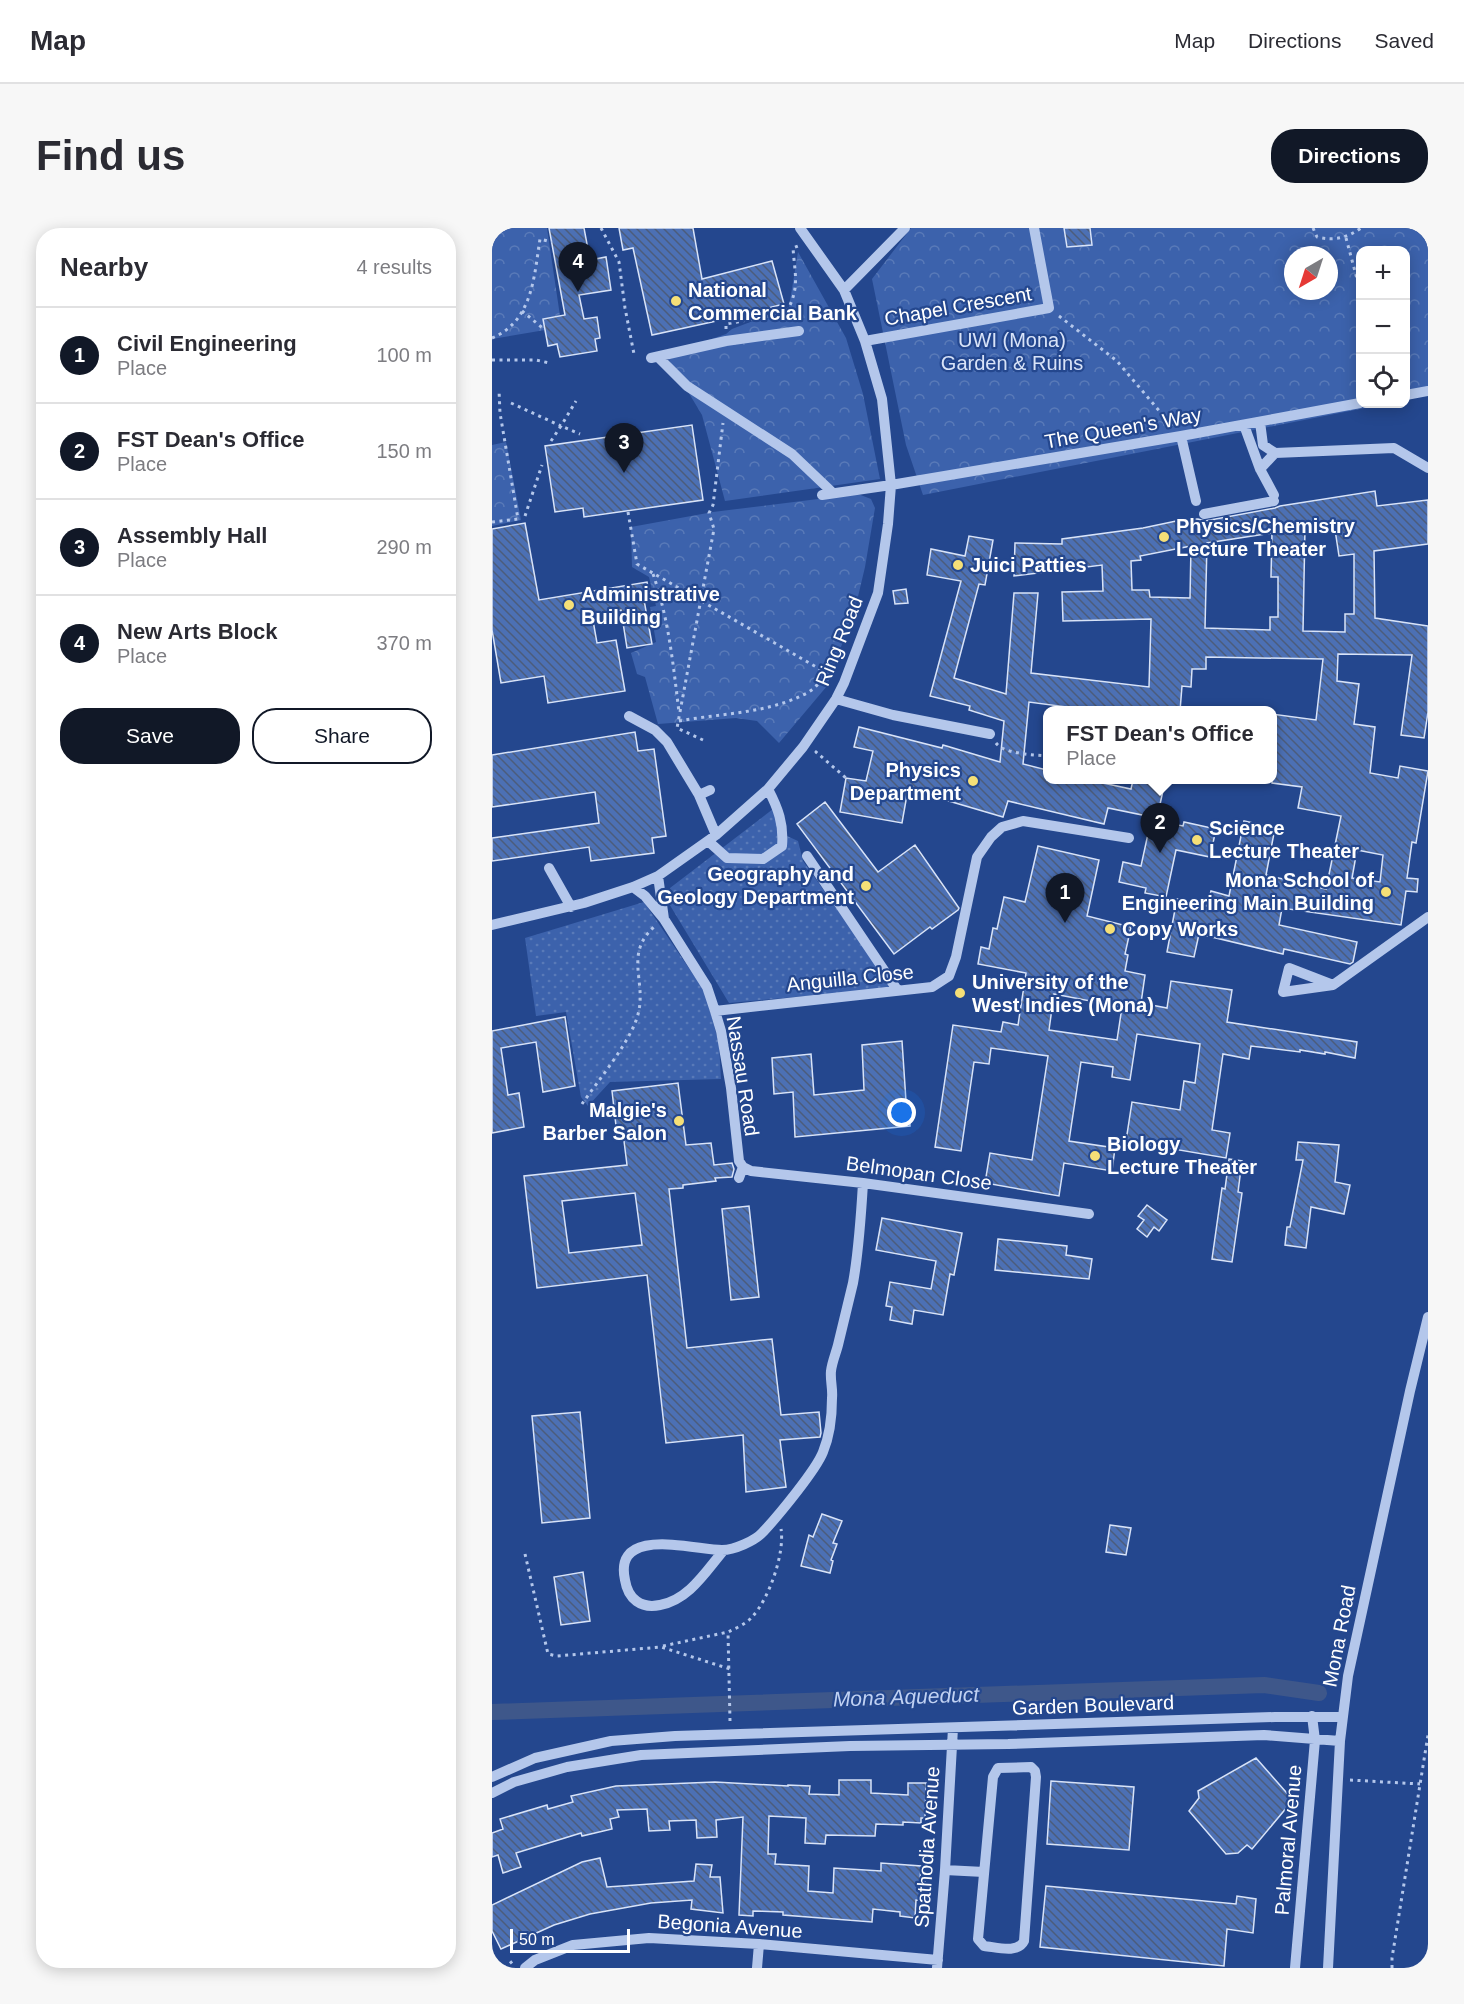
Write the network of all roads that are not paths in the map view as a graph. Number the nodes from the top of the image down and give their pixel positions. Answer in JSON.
{"nodes":[{"id":1,"x":800,"y":228,"type":"edge"},
{"id":2,"x":905,"y":228,"type":"edge"},
{"id":3,"x":1034,"y":228,"type":"edge"},
{"id":4,"x":843,"y":290,"type":"junction"},
{"id":5,"x":799,"y":331,"type":"dead end"},
{"id":6,"x":865,"y":341,"type":"junction"},
{"id":7,"x":1428,"y":391,"type":"edge"},
{"id":8,"x":1410,"y":393,"type":"edge"},
{"id":9,"x":1356,"y":404,"type":"edge"},
{"id":10,"x":1260,"y":422,"type":"junction"},
{"id":11,"x":1244,"y":425,"type":"junction"},
{"id":12,"x":1181,"y":436,"type":"junction"},
{"id":13,"x":1275,"y":453,"type":"junction"},
{"id":14,"x":1428,"y":468,"type":"edge"},
{"id":15,"x":1260,"y":469,"type":"junction"},
{"id":16,"x":891,"y":485,"type":"junction"},
{"id":17,"x":1196,"y":501,"type":"dead end"},
{"id":18,"x":1204,"y":514,"type":"dead end"},
{"id":19,"x":836,"y":699,"type":"junction"},
{"id":20,"x":629,"y":716,"type":"dead end"},
{"id":21,"x":990,"y":734,"type":"road end"},
{"id":22,"x":768,"y":789,"type":"junction"},
{"id":23,"x":710,"y":790,"type":"dead end"},
{"id":24,"x":699,"y":795,"type":"junction"},
{"id":25,"x":712,"y":838,"type":"junction"},
{"id":26,"x":1129,"y":838,"type":"dead end"},
{"id":27,"x":807,"y":856,"type":"dead end"},
{"id":28,"x":549,"y":868,"type":"dead end"},
{"id":29,"x":658,"y":876,"type":"junction"},
{"id":30,"x":633,"y":887,"type":"junction"},
{"id":31,"x":571,"y":907,"type":"junction"},
{"id":32,"x":1428,"y":917,"type":"edge"},
{"id":33,"x":664,"y":919,"type":"junction"},
{"id":34,"x":492,"y":925,"type":"edge"},
{"id":35,"x":1333,"y":985,"type":"dead end"},
{"id":36,"x":898,"y":991,"type":"junction"},
{"id":37,"x":715,"y":1011,"type":"junction"},
{"id":38,"x":741,"y":1172,"type":"joint"},
{"id":39,"x":863,"y":1183,"type":"junction"},
{"id":40,"x":1089,"y":1214,"type":"dead end"},
{"id":41,"x":1428,"y":1317,"type":"edge"},
{"id":42,"x":724,"y":1550,"type":"junction"},
{"id":43,"x":1312,"y":1716,"type":"junction"},
{"id":44,"x":1342,"y":1718,"type":"junction"},
{"id":45,"x":953,"y":1728,"type":"junction"},
{"id":46,"x":1315,"y":1740,"type":"junction"},
{"id":47,"x":1340,"y":1741,"type":"junction"},
{"id":48,"x":952,"y":1746,"type":"junction"},
{"id":49,"x":492,"y":1777,"type":"edge"},
{"id":50,"x":492,"y":1793,"type":"edge"},
{"id":51,"x":945,"y":1870,"type":"junction"},
{"id":52,"x":984,"y":1872,"type":"junction"},
{"id":53,"x":759,"y":1944,"type":"junction"},
{"id":54,"x":937,"y":1964,"type":"edge"},
{"id":55,"x":525,"y":1968,"type":"edge"},
{"id":56,"x":757,"y":1968,"type":"edge"},
{"id":57,"x":1295,"y":1968,"type":"edge"},
{"id":58,"x":1328,"y":1968,"type":"edge"}],
"edges":[{"from":1,"to":4,"type":"street","name":"Ring Road"},
{"from":2,"to":4,"type":"street"},
{"from":3,"to":6,"type":"street","name":"Chapel Crescent"},
{"from":4,"to":6,"type":"street","name":"Ring Road"},
{"from":5,"to":16,"type":"street","name":"The Queen's Way"},
{"from":6,"to":16,"type":"street","name":"Ring Road"},
{"from":7,"to":8,"type":"street"},
{"from":9,"to":10,"type":"street","name":"The Queen's Way"},
{"from":10,"to":11,"type":"street","name":"The Queen's Way"},
{"from":10,"to":13,"type":"street"},
{"from":11,"to":12,"type":"street","name":"The Queen's Way"},
{"from":11,"to":15,"type":"street"},
{"from":12,"to":16,"type":"street","name":"The Queen's Way"},
{"from":12,"to":17,"type":"street"},
{"from":13,"to":14,"type":"street"},
{"from":13,"to":15,"type":"street"},
{"from":15,"to":18,"type":"street"},
{"from":16,"to":19,"type":"street","name":"Ring Road"},
{"from":19,"to":21,"type":"street"},
{"from":19,"to":22,"type":"street","name":"Ring Road"},
{"from":20,"to":24,"type":"street"},
{"from":22,"to":25,"type":"street","name":"Ring Road"},
{"from":22,"to":25,"type":"street"},
{"from":23,"to":24,"type":"street"},
{"from":24,"to":25,"type":"street"},
{"from":25,"to":29,"type":"street","name":"Ring Road"},
{"from":26,"to":36,"type":"street","name":"Anguilla Close"},
{"from":27,"to":36,"type":"street"},
{"from":28,"to":31,"type":"street"},
{"from":29,"to":30,"type":"street","name":"Ring Road"},
{"from":29,"to":33,"type":"street"},
{"from":30,"to":31,"type":"street","name":"Ring Road"},
{"from":30,"to":33,"type":"street","name":"Nassau Road"},
{"from":31,"to":34,"type":"street","name":"Ring Road"},
{"from":32,"to":35,"type":"street"},
{"from":33,"to":37,"type":"street","name":"Nassau Road"},
{"from":36,"to":37,"type":"street","name":"Anguilla Close"},
{"from":37,"to":38,"type":"street","name":"Nassau Road"},
{"from":38,"to":39,"type":"street","name":"Belmopan Close"},
{"from":39,"to":40,"type":"street","name":"Belmopan Close"},
{"from":39,"to":42,"type":"street"},
{"from":41,"to":44,"type":"street","name":"Mona Road"},
{"from":42,"to":42,"type":"street"},
{"from":43,"to":44,"type":"street","name":"Garden Boulevard"},
{"from":43,"to":45,"type":"street","name":"Garden Boulevard"},
{"from":43,"to":46,"type":"street","name":"Palmoral Avenue"},
{"from":44,"to":47,"type":"street","name":"Mona Road"},
{"from":45,"to":48,"type":"street","name":"Spathodia Avenue"},
{"from":45,"to":49,"type":"street","name":"Garden Boulevard"},
{"from":46,"to":47,"type":"street","name":"Garden Boulevard"},
{"from":46,"to":48,"type":"street","name":"Garden Boulevard"},
{"from":46,"to":57,"type":"street","name":"Palmoral Avenue"},
{"from":47,"to":58,"type":"street","name":"Mona Road"},
{"from":48,"to":50,"type":"street","name":"Garden Boulevard"},
{"from":48,"to":51,"type":"street","name":"Spathodia Avenue"},
{"from":51,"to":52,"type":"street"},
{"from":51,"to":54,"type":"street","name":"Spathodia Avenue"},
{"from":52,"to":52,"type":"street"},
{"from":53,"to":54,"type":"street","name":"Begonia Avenue"},
{"from":53,"to":55,"type":"street","name":"Begonia Avenue"},
{"from":53,"to":56,"type":"street"}]}
